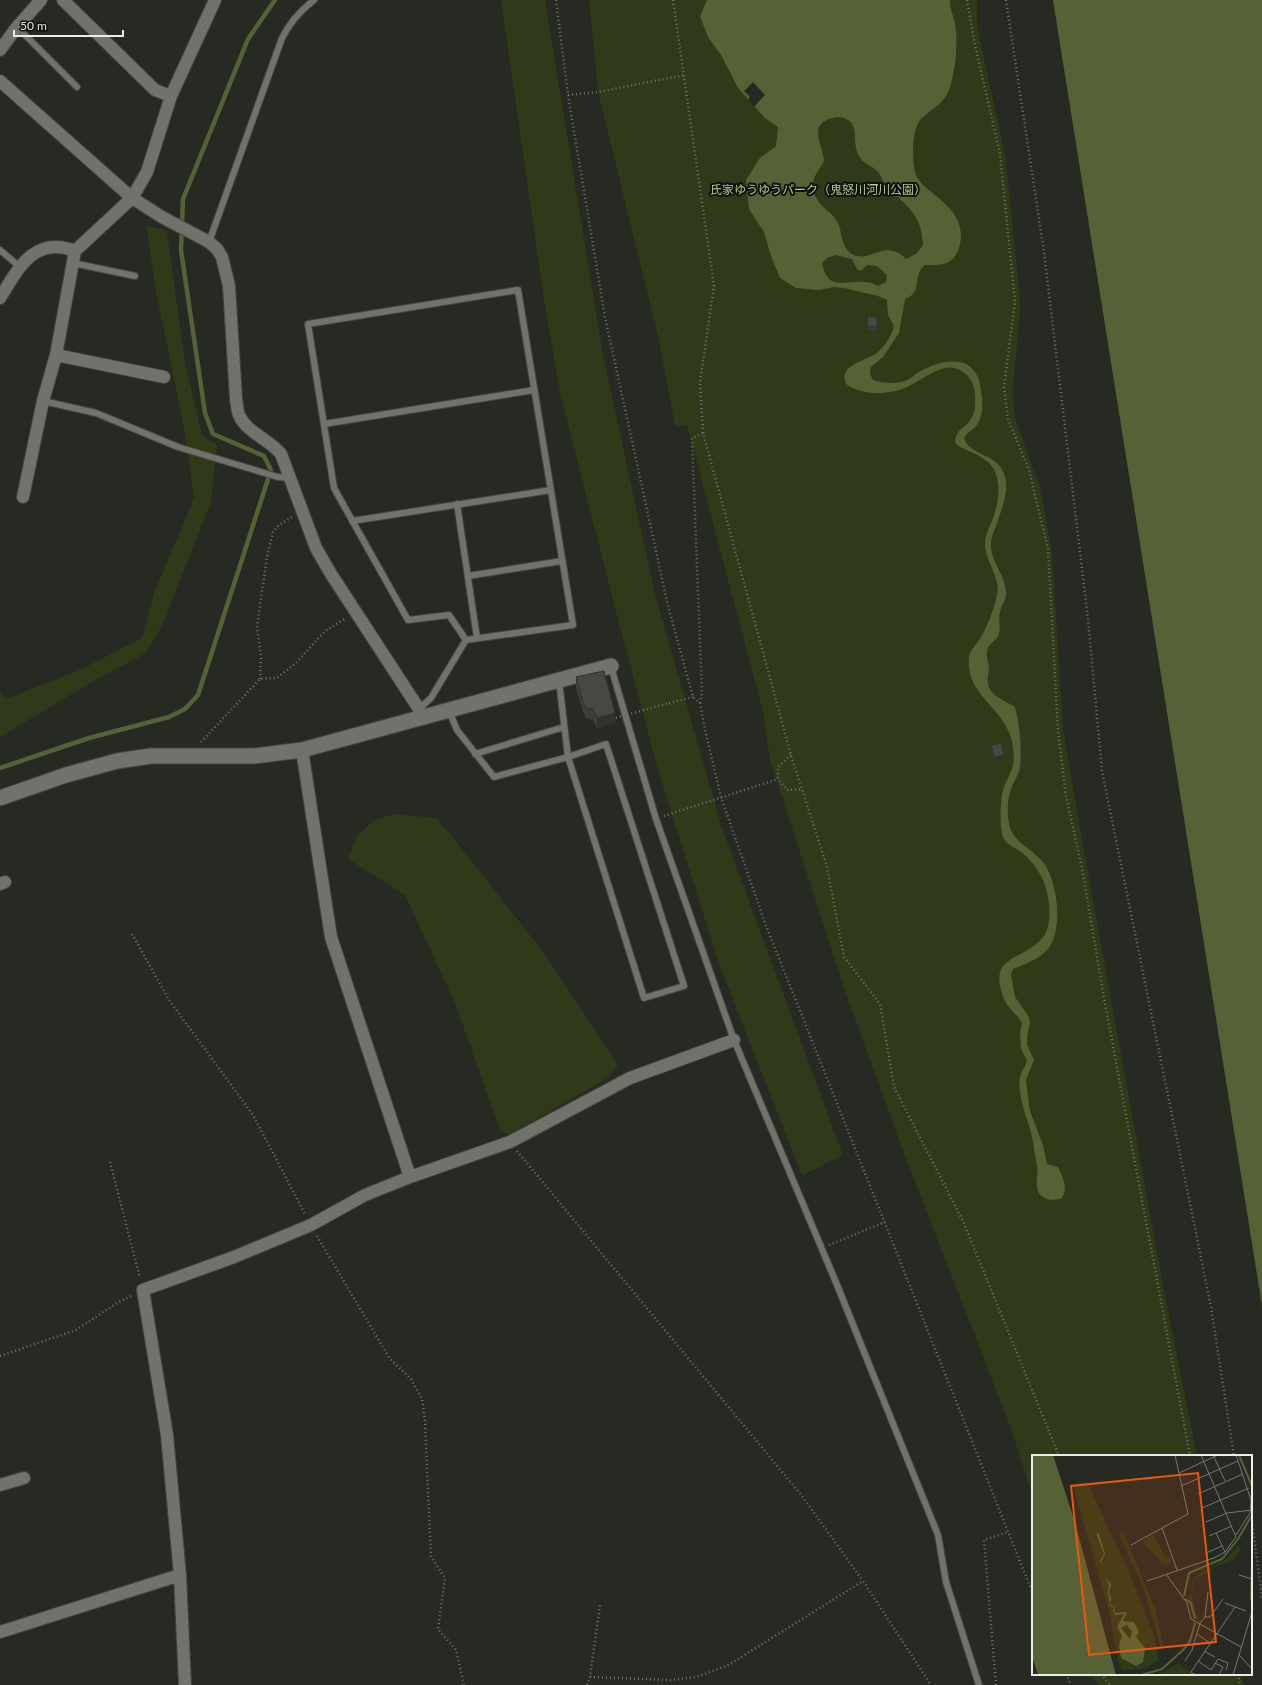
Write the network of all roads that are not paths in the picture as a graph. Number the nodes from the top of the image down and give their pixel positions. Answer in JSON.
{"nodes":[{"id":1,"x":41,"y":0,"type":"edge"},
{"id":2,"x":63,"y":0,"type":"edge"},
{"id":3,"x":215,"y":0,"type":"edge"},
{"id":4,"x":314,"y":0,"type":"edge"},
{"id":5,"x":17,"y":27,"type":"junction"},
{"id":6,"x":0,"y":50,"type":"edge"},
{"id":7,"x":0,"y":81,"type":"edge"},
{"id":8,"x":77,"y":86,"type":"dead end"},
{"id":9,"x":171,"y":96,"type":"junction"},
{"id":10,"x":132,"y":198,"type":"junction"},
{"id":11,"x":203,"y":239,"type":"junction"},
{"id":12,"x":0,"y":250,"type":"edge"},
{"id":13,"x":74,"y":257,"type":"junction"},
{"id":14,"x":20,"y":267,"type":"junction"},
{"id":15,"x":135,"y":276,"type":"dead end"},
{"id":16,"x":0,"y":298,"type":"edge"},
{"id":17,"x":56,"y":355,"type":"junction"},
{"id":18,"x":164,"y":377,"type":"dead end"},
{"id":19,"x":534,"y":390,"type":"junction"},
{"id":20,"x":44,"y":401,"type":"junction"},
{"id":21,"x":324,"y":424,"type":"junction"},
{"id":22,"x":284,"y":478,"type":"junction"},
{"id":23,"x":551,"y":490,"type":"junction"},
{"id":24,"x":23,"y":497,"type":"dead end"},
{"id":25,"x":457,"y":504,"type":"junction"},
{"id":26,"x":352,"y":521,"type":"junction"},
{"id":27,"x":562,"y":561,"type":"junction"},
{"id":28,"x":468,"y":576,"type":"junction"},
{"id":29,"x":478,"y":638,"type":"junction"},
{"id":30,"x":466,"y":640,"type":"junction"},
{"id":31,"x":610,"y":666,"type":"joint"},
{"id":32,"x":559,"y":681,"type":"junction"},
{"id":33,"x":449,"y":709,"type":"junction"},
{"id":34,"x":421,"y":713,"type":"junction"},
{"id":35,"x":564,"y":727,"type":"junction"},
{"id":36,"x":302,"y":750,"type":"junction"},
{"id":37,"x":475,"y":754,"type":"junction"},
{"id":38,"x":568,"y":756,"type":"junction"},
{"id":39,"x":0,"y":798,"type":"edge"},
{"id":40,"x":734,"y":1040,"type":"junction"},
{"id":41,"x":410,"y":1177,"type":"junction"},
{"id":42,"x":24,"y":1478,"type":"dead end"},
{"id":43,"x":0,"y":1486,"type":"edge"},
{"id":44,"x":180,"y":1575,"type":"junction"},
{"id":45,"x":0,"y":1632,"type":"edge"},
{"id":46,"x":185,"y":1685,"type":"edge"},
{"id":47,"x":979,"y":1685,"type":"edge"}],
"edges":[{"from":1,"to":5,"type":"street"},
{"from":2,"to":9,"type":"street"},
{"from":3,"to":9,"type":"street"},
{"from":4,"to":11,"type":"lane"},
{"from":5,"to":6,"type":"street"},
{"from":5,"to":8,"type":"lane"},
{"from":7,"to":10,"type":"street"},
{"from":9,"to":10,"type":"street"},
{"from":10,"to":11,"type":"street"},
{"from":10,"to":13,"type":"street"},
{"from":11,"to":22,"type":"street"},
{"from":12,"to":14,"type":"lane"},
{"from":13,"to":14,"type":"street"},
{"from":13,"to":15,"type":"lane"},
{"from":13,"to":17,"type":"street"},
{"from":14,"to":16,"type":"street"},
{"from":17,"to":18,"type":"street"},
{"from":17,"to":20,"type":"street"},
{"from":19,"to":21,"type":"lane"},
{"from":19,"to":21,"type":"lane"},
{"from":19,"to":23,"type":"lane"},
{"from":20,"to":22,"type":"lane"},
{"from":20,"to":24,"type":"street"},
{"from":21,"to":26,"type":"lane"},
{"from":22,"to":34,"type":"street"},
{"from":23,"to":25,"type":"lane"},
{"from":23,"to":27,"type":"lane"},
{"from":25,"to":26,"type":"lane"},
{"from":25,"to":28,"type":"lane"},
{"from":26,"to":30,"type":"lane"},
{"from":27,"to":28,"type":"lane"},
{"from":27,"to":29,"type":"lane"},
{"from":28,"to":29,"type":"lane"},
{"from":29,"to":30,"type":"lane"},
{"from":30,"to":34,"type":"lane"},
{"from":31,"to":32,"type":"street"},
{"from":31,"to":40,"type":"lane"},
{"from":32,"to":33,"type":"street"},
{"from":32,"to":35,"type":"lane"},
{"from":33,"to":34,"type":"street"},
{"from":33,"to":37,"type":"lane"},
{"from":34,"to":36,"type":"street"},
{"from":35,"to":37,"type":"lane"},
{"from":35,"to":38,"type":"lane"},
{"from":36,"to":39,"type":"street"},
{"from":36,"to":41,"type":"street"},
{"from":37,"to":38,"type":"lane"},
{"from":38,"to":38,"type":"lane"},
{"from":40,"to":41,"type":"street"},
{"from":40,"to":47,"type":"lane"},
{"from":41,"to":44,"type":"street"},
{"from":42,"to":43,"type":"street"},
{"from":44,"to":45,"type":"street"},
{"from":44,"to":46,"type":"street"}]}
